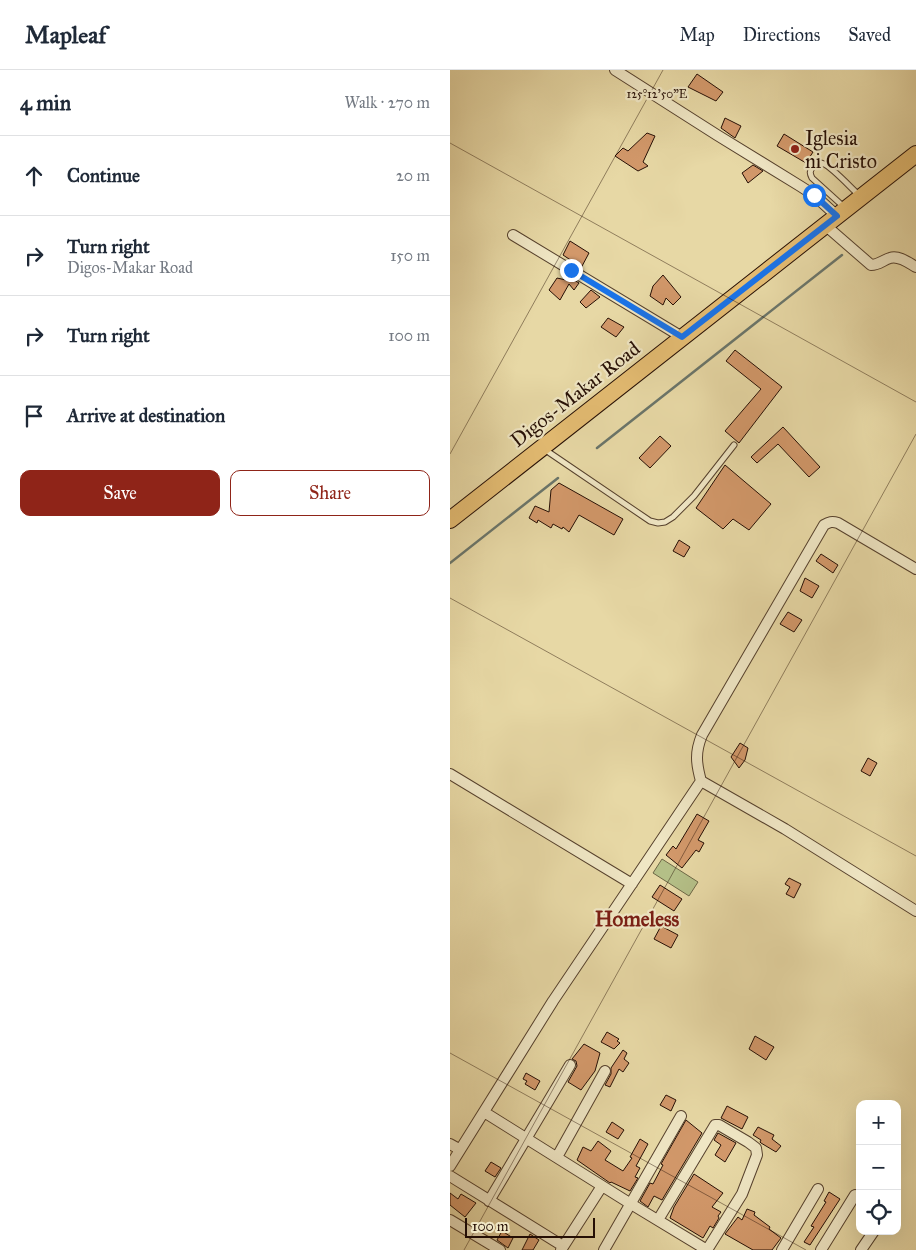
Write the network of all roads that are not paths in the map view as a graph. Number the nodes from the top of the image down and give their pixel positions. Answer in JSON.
{"nodes":[{"id":1,"x":615,"y":70,"type":"edge"},
{"id":2,"x":916,"y":154,"type":"edge"},
{"id":3,"x":861,"y":197,"type":"junction"},
{"id":4,"x":836,"y":217,"type":"junction"},
{"id":5,"x":513,"y":235,"type":"dead end"},
{"id":6,"x":916,"y":267,"type":"edge"},
{"id":7,"x":682,"y":337,"type":"junction"},
{"id":8,"x":734,"y":445,"type":"dead end"},
{"id":9,"x":542,"y":448,"type":"junction"},
{"id":10,"x":450,"y":520,"type":"edge"},
{"id":11,"x":916,"y":569,"type":"edge"},
{"id":12,"x":450,"y":774,"type":"edge"},
{"id":13,"x":700,"y":781,"type":"junction"},
{"id":14,"x":632,"y":884,"type":"junction"},
{"id":15,"x":916,"y":911,"type":"edge"},
{"id":16,"x":570,"y":1065,"type":"dead end"},
{"id":17,"x":605,"y":1070,"type":"dead end"},
{"id":18,"x":484,"y":1112,"type":"junction"},
{"id":19,"x":681,"y":1116,"type":"dead end"},
{"id":20,"x":527,"y":1138,"type":"junction"},
{"id":21,"x":450,"y":1144,"type":"edge"},
{"id":22,"x":460,"y":1149,"type":"junction"},
{"id":23,"x":556,"y":1157,"type":"junction"},
{"id":24,"x":450,"y":1166,"type":"edge"},
{"id":25,"x":450,"y":1176,"type":"edge"},
{"id":26,"x":602,"y":1186,"type":"junction"},
{"id":27,"x":818,"y":1189,"type":"dead end"},
{"id":28,"x":855,"y":1195,"type":"dead end"},
{"id":29,"x":489,"y":1201,"type":"junction"},
{"id":30,"x":631,"y":1204,"type":"junction"},
{"id":31,"x":450,"y":1220,"type":"edge"},
{"id":32,"x":658,"y":1220,"type":"junction"},
{"id":33,"x":871,"y":1235,"type":"edge"},
{"id":34,"x":562,"y":1248,"type":"edge"},
{"id":35,"x":500,"y":1250,"type":"edge"},
{"id":36,"x":604,"y":1250,"type":"edge"},
{"id":37,"x":707,"y":1250,"type":"edge"},
{"id":38,"x":782,"y":1250,"type":"edge"},
{"id":39,"x":820,"y":1250,"type":"edge"},
{"id":40,"x":862,"y":1250,"type":"edge"}],
"edges":[{"from":1,"to":4,"type":"street"},
{"from":2,"to":3,"type":"main road","name":"Digos-Makar Road"},
{"from":3,"to":4,"type":"main road","name":"Digos-Makar Road"},
{"from":3,"to":4,"type":"lane"},
{"from":4,"to":6,"type":"street"},
{"from":4,"to":7,"type":"main road","name":"Digos-Makar Road"},
{"from":5,"to":7,"type":"street"},
{"from":7,"to":9,"type":"main road","name":"Digos-Makar Road"},
{"from":8,"to":9,"type":"lane"},
{"from":9,"to":10,"type":"main road","name":"Digos-Makar Road"},
{"from":11,"to":13,"type":"street"},
{"from":12,"to":14,"type":"street"},
{"from":13,"to":14,"type":"street"},
{"from":13,"to":15,"type":"street"},
{"from":14,"to":18,"type":"street"},
{"from":16,"to":20,"type":"street"},
{"from":17,"to":23,"type":"street"},
{"from":18,"to":20,"type":"street"},
{"from":18,"to":22,"type":"street"},
{"from":19,"to":30,"type":"street"},
{"from":20,"to":23,"type":"street"},
{"from":20,"to":29,"type":"street"},
{"from":21,"to":22,"type":"street"},
{"from":22,"to":24,"type":"street"},
{"from":23,"to":26,"type":"street"},
{"from":25,"to":29,"type":"street"},
{"from":26,"to":30,"type":"street"},
{"from":26,"to":34,"type":"street"},
{"from":27,"to":38,"type":"street"},
{"from":28,"to":39,"type":"street"},
{"from":29,"to":34,"type":"street"},
{"from":30,"to":32,"type":"street"},
{"from":30,"to":36,"type":"street"},
{"from":31,"to":35,"type":"street"},
{"from":32,"to":37,"type":"street"},
{"from":32,"to":37,"type":"street"},
{"from":33,"to":40,"type":"street"}]}
